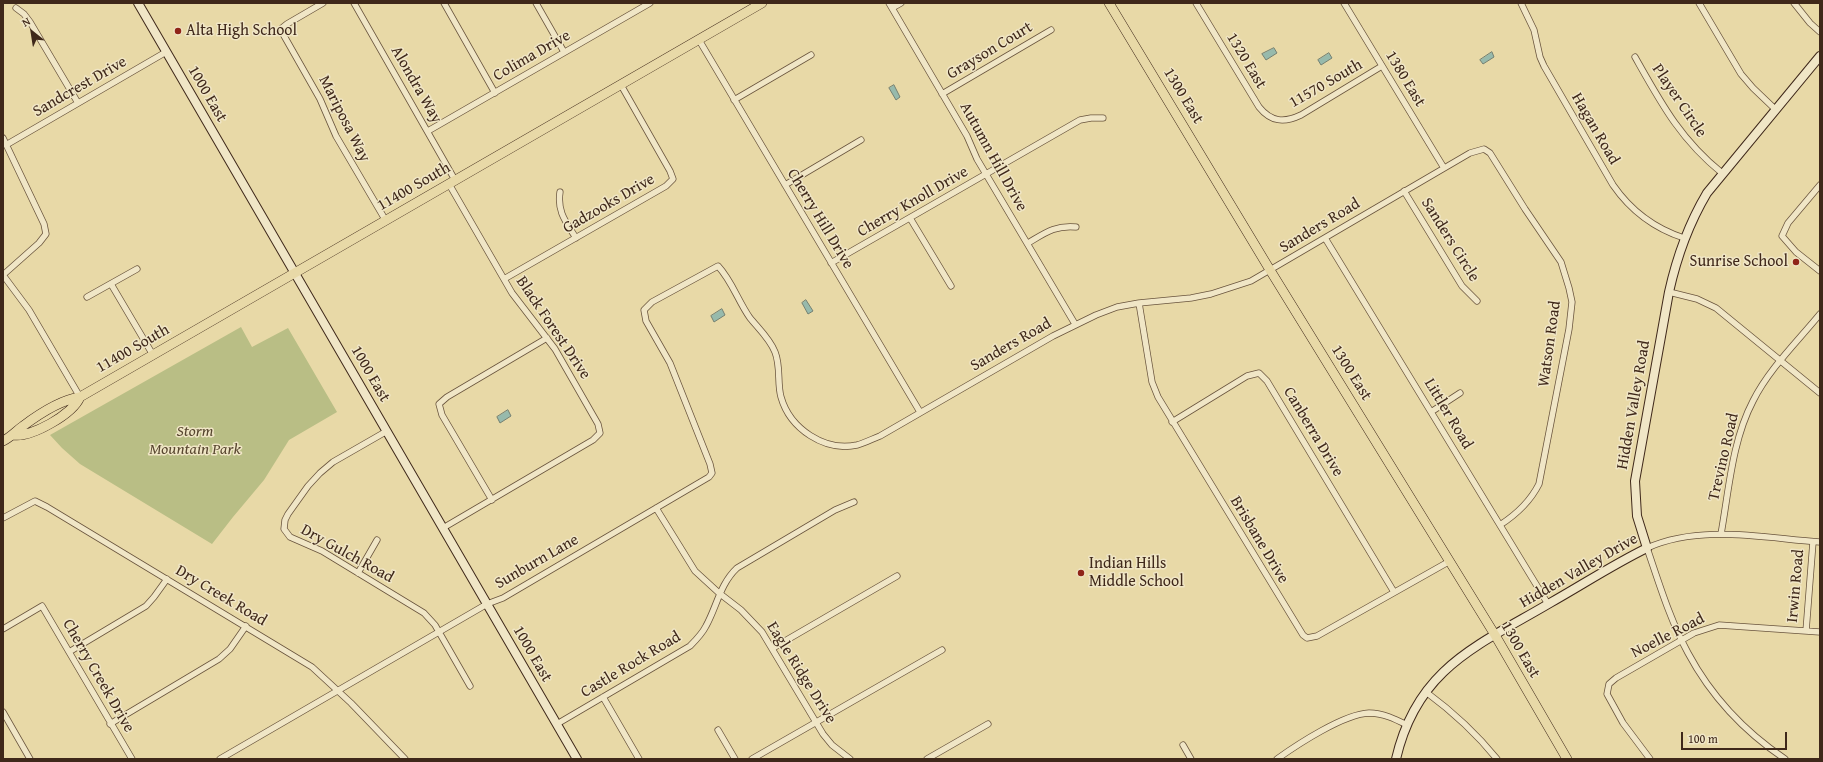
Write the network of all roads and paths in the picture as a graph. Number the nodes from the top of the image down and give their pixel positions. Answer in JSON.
{"nodes":[{"id":1,"x":138,"y":3,"type":"edge"},
{"id":2,"x":322,"y":3,"type":"edge"},
{"id":3,"x":354,"y":3,"type":"edge"},
{"id":4,"x":444,"y":3,"type":"edge"},
{"id":5,"x":536,"y":3,"type":"edge"},
{"id":6,"x":650,"y":3,"type":"edge"},
{"id":7,"x":762,"y":3,"type":"edge"},
{"id":8,"x":901,"y":3,"type":"edge"},
{"id":9,"x":1109,"y":3,"type":"edge"},
{"id":10,"x":1196,"y":3,"type":"edge"},
{"id":11,"x":1344,"y":3,"type":"edge"},
{"id":12,"x":1521,"y":3,"type":"edge"},
{"id":13,"x":1699,"y":3,"type":"edge"},
{"id":14,"x":1794,"y":3,"type":"edge"},
{"id":15,"x":640,"y":5,"type":"edge"},
{"id":16,"x":890,"y":6,"type":"edge"},
{"id":17,"x":16,"y":8,"type":"dead end"},
{"id":18,"x":1051,"y":30,"type":"dead end"},
{"id":19,"x":1820,"y":32,"type":"edge"},
{"id":20,"x":699,"y":40,"type":"junction"},
{"id":21,"x":166,"y":52,"type":"junction"},
{"id":22,"x":564,"y":52,"type":"junction"},
{"id":23,"x":811,"y":55,"type":"dead end"},
{"id":24,"x":1820,"y":56,"type":"edge"},
{"id":25,"x":1635,"y":58,"type":"dead end"},
{"id":26,"x":1382,"y":66,"type":"junction"},
{"id":27,"x":620,"y":85,"type":"junction"},
{"id":28,"x":494,"y":93,"type":"junction"},
{"id":29,"x":942,"y":94,"type":"junction"},
{"id":30,"x":734,"y":100,"type":"junction"},
{"id":31,"x":78,"y":103,"type":"junction"},
{"id":32,"x":1776,"y":109,"type":"junction"},
{"id":33,"x":1103,"y":118,"type":"dead end"},
{"id":34,"x":1283,"y":121,"type":"joint"},
{"id":35,"x":428,"y":131,"type":"junction"},
{"id":36,"x":3,"y":138,"type":"edge"},
{"id":37,"x":861,"y":140,"type":"dead end"},
{"id":38,"x":6,"y":144,"type":"junction"},
{"id":39,"x":1484,"y":149,"type":"joint"},
{"id":40,"x":1444,"y":168,"type":"junction"},
{"id":41,"x":986,"y":174,"type":"junction"},
{"id":42,"x":1722,"y":174,"type":"junction"},
{"id":43,"x":452,"y":182,"type":"junction"},
{"id":44,"x":785,"y":185,"type":"junction"},
{"id":45,"x":1820,"y":185,"type":"edge"},
{"id":46,"x":1404,"y":191,"type":"junction"},
{"id":47,"x":560,"y":192,"type":"dead end"},
{"id":48,"x":910,"y":218,"type":"junction"},
{"id":49,"x":386,"y":221,"type":"junction"},
{"id":50,"x":1076,"y":227,"type":"dead end"},
{"id":51,"x":576,"y":238,"type":"junction"},
{"id":52,"x":1325,"y":238,"type":"junction"},
{"id":53,"x":1684,"y":238,"type":"junction"},
{"id":54,"x":1028,"y":243,"type":"junction"},
{"id":55,"x":831,"y":264,"type":"junction"},
{"id":56,"x":137,"y":269,"type":"dead end"},
{"id":57,"x":1270,"y":270,"type":"junction"},
{"id":58,"x":1820,"y":271,"type":"edge"},
{"id":59,"x":294,"y":273,"type":"junction"},
{"id":60,"x":3,"y":275,"type":"edge"},
{"id":61,"x":504,"y":279,"type":"junction"},
{"id":62,"x":111,"y":284,"type":"junction"},
{"id":63,"x":951,"y":286,"type":"dead end"},
{"id":64,"x":1669,"y":292,"type":"junction"},
{"id":65,"x":87,"y":297,"type":"dead end"},
{"id":66,"x":1477,"y":301,"type":"dead end"},
{"id":67,"x":1139,"y":303,"type":"junction"},
{"id":68,"x":644,"y":310,"type":"joint"},
{"id":69,"x":1820,"y":314,"type":"edge"},
{"id":70,"x":1075,"y":324,"type":"junction"},
{"id":71,"x":547,"y":338,"type":"junction"},
{"id":72,"x":152,"y":355,"type":"junction"},
{"id":73,"x":1781,"y":361,"type":"junction"},
{"id":74,"x":1460,"y":393,"type":"dead end"},
{"id":75,"x":1820,"y":394,"type":"edge"},
{"id":76,"x":80,"y":397,"type":"junction"},
{"id":77,"x":920,"y":412,"type":"junction"},
{"id":78,"x":1431,"y":412,"type":"junction"},
{"id":79,"x":1172,"y":422,"type":"junction"},
{"id":80,"x":387,"y":431,"type":"junction"},
{"id":81,"x":3,"y":441,"type":"edge"},
{"id":82,"x":492,"y":500,"type":"junction"},
{"id":83,"x":854,"y":502,"type":"dead end"},
{"id":84,"x":656,"y":508,"type":"junction"},
{"id":85,"x":3,"y":518,"type":"edge"},
{"id":86,"x":1500,"y":525,"type":"junction"},
{"id":87,"x":443,"y":528,"type":"junction"},
{"id":88,"x":1721,"y":534,"type":"junction"},
{"id":89,"x":377,"y":540,"type":"dead end"},
{"id":90,"x":1813,"y":542,"type":"junction"},
{"id":91,"x":1820,"y":542,"type":"edge"},
{"id":92,"x":1647,"y":548,"type":"junction"},
{"id":93,"x":1450,"y":561,"type":"junction"},
{"id":94,"x":358,"y":573,"type":"junction"},
{"id":95,"x":897,"y":576,"type":"dead end"},
{"id":96,"x":167,"y":578,"type":"junction"},
{"id":97,"x":1394,"y":592,"type":"junction"},
{"id":98,"x":719,"y":594,"type":"junction"},
{"id":99,"x":487,"y":604,"type":"junction"},
{"id":100,"x":1548,"y":604,"type":"junction"},
{"id":101,"x":246,"y":626,"type":"junction"},
{"id":102,"x":3,"y":629,"type":"edge"},
{"id":103,"x":1806,"y":631,"type":"junction"},
{"id":104,"x":439,"y":632,"type":"junction"},
{"id":105,"x":1820,"y":632,"type":"edge"},
{"id":106,"x":1495,"y":635,"type":"junction"},
{"id":107,"x":1681,"y":640,"type":"junction"},
{"id":108,"x":773,"y":648,"type":"junction"},
{"id":109,"x":942,"y":650,"type":"dead end"},
{"id":110,"x":69,"y":652,"type":"junction"},
{"id":111,"x":470,"y":686,"type":"dead end"},
{"id":112,"x":338,"y":690,"type":"junction"},
{"id":113,"x":1426,"y":692,"type":"junction"},
{"id":114,"x":603,"y":697,"type":"junction"},
{"id":115,"x":3,"y":712,"type":"edge"},
{"id":116,"x":5,"y":721,"type":"edge"},
{"id":117,"x":816,"y":722,"type":"junction"},
{"id":118,"x":110,"y":724,"type":"junction"},
{"id":119,"x":557,"y":724,"type":"junction"},
{"id":120,"x":988,"y":724,"type":"dead end"},
{"id":121,"x":1407,"y":724,"type":"junction"},
{"id":122,"x":718,"y":730,"type":"dead end"},
{"id":123,"x":1184,"y":745,"type":"dead end"},
{"id":124,"x":30,"y":759,"type":"edge"},
{"id":125,"x":132,"y":759,"type":"edge"},
{"id":126,"x":220,"y":759,"type":"edge"},
{"id":127,"x":405,"y":759,"type":"edge"},
{"id":128,"x":577,"y":759,"type":"edge"},
{"id":129,"x":638,"y":759,"type":"edge"},
{"id":130,"x":735,"y":759,"type":"edge"},
{"id":131,"x":752,"y":759,"type":"edge"},
{"id":132,"x":850,"y":759,"type":"edge"},
{"id":133,"x":927,"y":759,"type":"edge"},
{"id":134,"x":1191,"y":759,"type":"edge"},
{"id":135,"x":1278,"y":759,"type":"edge"},
{"id":136,"x":1396,"y":759,"type":"edge"},
{"id":137,"x":1497,"y":759,"type":"edge"},
{"id":138,"x":1566,"y":759,"type":"edge"},
{"id":139,"x":1650,"y":759,"type":"edge"},
{"id":140,"x":1785,"y":759,"type":"edge"}],
"edges":[{"from":1,"to":21,"type":"street","name":"1000 East"},
{"from":2,"to":49,"type":"street","name":"Mariposa Way"},
{"from":3,"to":35,"type":"street","name":"Alondra Way"},
{"from":4,"to":28,"type":"street"},
{"from":5,"to":22,"type":"street"},
{"from":6,"to":15,"type":"street","name":"Colima Drive"},
{"from":7,"to":20,"type":"main road","name":"11400 South"},
{"from":8,"to":16,"type":"street"},
{"from":9,"to":57,"type":"main road","name":"1300 East"},
{"from":10,"to":34,"type":"street","name":"1320 East"},
{"from":11,"to":26,"type":"street","name":"1380 East"},
{"from":12,"to":53,"type":"street","name":"Hagan Road"},
{"from":13,"to":32,"type":"street"},
{"from":14,"to":19,"type":"street"},
{"from":15,"to":22,"type":"street","name":"Colima Drive"},
{"from":16,"to":29,"type":"street","name":"Autumn Hill Drive"},
{"from":17,"to":31,"type":"street"},
{"from":18,"to":29,"type":"street","name":"Grayson Court"},
{"from":20,"to":27,"type":"main road","name":"11400 South"},
{"from":20,"to":30,"type":"street","name":"Cherry Hill Drive"},
{"from":21,"to":31,"type":"street","name":"Sandcrest Drive"},
{"from":21,"to":59,"type":"street","name":"1000 East"},
{"from":22,"to":28,"type":"street","name":"Colima Drive"},
{"from":23,"to":30,"type":"street"},
{"from":24,"to":32,"type":"street","name":"Hidden Valley Road"},
{"from":25,"to":42,"type":"street","name":"Player Circle"},
{"from":26,"to":34,"type":"street","name":"11570 South"},
{"from":26,"to":40,"type":"street","name":"1380 East"},
{"from":27,"to":43,"type":"main road","name":"11400 South"},
{"from":27,"to":51,"type":"street","name":"Gadzooks Drive"},
{"from":28,"to":35,"type":"street","name":"Colima Drive"},
{"from":29,"to":41,"type":"street","name":"Autumn Hill Drive"},
{"from":30,"to":44,"type":"street","name":"Cherry Hill Drive"},
{"from":31,"to":38,"type":"street","name":"Sandcrest Drive"},
{"from":32,"to":42,"type":"street","name":"Hidden Valley Road"},
{"from":33,"to":41,"type":"street","name":"Cherry Knoll Drive"},
{"from":35,"to":43,"type":"street","name":"Alondra Way"},
{"from":36,"to":38,"type":"street"},
{"from":37,"to":44,"type":"street"},
{"from":38,"to":60,"type":"street"},
{"from":39,"to":40,"type":"street","name":"Sanders Road"},
{"from":39,"to":86,"type":"street","name":"Watson Road"},
{"from":40,"to":46,"type":"street","name":"Sanders Road"},
{"from":41,"to":48,"type":"street","name":"Cherry Knoll Drive"},
{"from":41,"to":54,"type":"street","name":"Autumn Hill Drive"},
{"from":42,"to":53,"type":"street","name":"Hidden Valley Road"},
{"from":43,"to":49,"type":"main road","name":"11400 South"},
{"from":43,"to":61,"type":"street","name":"Black Forest Drive"},
{"from":44,"to":55,"type":"street","name":"Cherry Hill Drive"},
{"from":45,"to":58,"type":"street"},
{"from":46,"to":52,"type":"street","name":"Sanders Road"},
{"from":46,"to":66,"type":"street","name":"Sanders Circle"},
{"from":47,"to":51,"type":"street"},
{"from":48,"to":55,"type":"street","name":"Cherry Knoll Drive"},
{"from":48,"to":63,"type":"street"},
{"from":49,"to":59,"type":"main road","name":"11400 South"},
{"from":50,"to":54,"type":"street"},
{"from":51,"to":61,"type":"street","name":"Gadzooks Drive"},
{"from":52,"to":57,"type":"street","name":"Sanders Road"},
{"from":52,"to":78,"type":"street","name":"Littler Road"},
{"from":53,"to":64,"type":"street","name":"Hidden Valley Road"},
{"from":54,"to":70,"type":"street","name":"Autumn Hill Drive"},
{"from":55,"to":77,"type":"street","name":"Cherry Hill Drive"},
{"from":56,"to":62,"type":"street"},
{"from":57,"to":67,"type":"street","name":"Sanders Road"},
{"from":57,"to":93,"type":"main road","name":"1300 East"},
{"from":59,"to":72,"type":"main road","name":"11400 South"},
{"from":59,"to":80,"type":"street","name":"1000 East"},
{"from":60,"to":76,"type":"street"},
{"from":61,"to":71,"type":"street","name":"Black Forest Drive"},
{"from":62,"to":65,"type":"street"},
{"from":62,"to":72,"type":"street"},
{"from":64,"to":73,"type":"street"},
{"from":64,"to":92,"type":"street","name":"Hidden Valley Road"},
{"from":67,"to":70,"type":"street","name":"Sanders Road"},
{"from":67,"to":79,"type":"street","name":"Brisbane Drive"},
{"from":68,"to":77,"type":"street","name":"Sanders Road"},
{"from":68,"to":84,"type":"street","name":"Sunburn Lane"},
{"from":69,"to":73,"type":"street","name":"Trevino Road"},
{"from":70,"to":77,"type":"street","name":"Sanders Road"},
{"from":71,"to":82,"type":"street","name":"Black Forest Drive"},
{"from":71,"to":82,"type":"street"},
{"from":72,"to":76,"type":"main road","name":"11400 South"},
{"from":73,"to":75,"type":"street"},
{"from":73,"to":88,"type":"street","name":"Trevino Road"},
{"from":74,"to":78,"type":"street"},
{"from":76,"to":81,"type":"main road","name":"11400 South"},
{"from":78,"to":86,"type":"street","name":"Littler Road"},
{"from":79,"to":97,"type":"street","name":"Brisbane Drive"},
{"from":79,"to":97,"type":"street","name":"Canberra Drive"},
{"from":80,"to":87,"type":"street","name":"1000 East"},
{"from":80,"to":94,"type":"street","name":"Dry Gulch Road"},
{"from":82,"to":87,"type":"street","name":"Black Forest Drive"},
{"from":83,"to":98,"type":"street","name":"Castle Rock Road"},
{"from":84,"to":98,"type":"street","name":"Eagle Ridge Drive"},
{"from":84,"to":99,"type":"street","name":"Sunburn Lane"},
{"from":85,"to":96,"type":"street","name":"Dry Creek Road"},
{"from":86,"to":100,"type":"street","name":"Littler Road"},
{"from":87,"to":99,"type":"street","name":"1000 East"},
{"from":88,"to":90,"type":"street","name":"Hidden Valley Drive"},
{"from":88,"to":92,"type":"street","name":"Hidden Valley Drive"},
{"from":89,"to":94,"type":"street"},
{"from":90,"to":91,"type":"street","name":"Hidden Valley Drive"},
{"from":90,"to":103,"type":"street","name":"Irwin Road"},
{"from":92,"to":100,"type":"street","name":"Hidden Valley Drive"},
{"from":92,"to":107,"type":"street","name":"Hidden Valley Road"},
{"from":93,"to":97,"type":"street","name":"Brisbane Drive"},
{"from":93,"to":106,"type":"main road","name":"1300 East"},
{"from":94,"to":104,"type":"street","name":"Dry Gulch Road"},
{"from":95,"to":108,"type":"street"},
{"from":96,"to":101,"type":"street","name":"Dry Creek Road"},
{"from":96,"to":110,"type":"street"},
{"from":98,"to":108,"type":"street","name":"Eagle Ridge Drive"},
{"from":98,"to":114,"type":"street","name":"Castle Rock Road"},
{"from":99,"to":104,"type":"street","name":"Sunburn Lane"},
{"from":99,"to":119,"type":"street","name":"1000 East"},
{"from":100,"to":106,"type":"street","name":"Hidden Valley Drive"},
{"from":101,"to":112,"type":"street","name":"Dry Creek Road"},
{"from":101,"to":118,"type":"street"},
{"from":102,"to":110,"type":"street","name":"Cherry Creek Drive"},
{"from":103,"to":105,"type":"street","name":"Noelle Road"},
{"from":103,"to":107,"type":"street","name":"Noelle Road"},
{"from":104,"to":111,"type":"street","name":"Dry Gulch Road"},
{"from":104,"to":112,"type":"street","name":"Sunburn Lane"},
{"from":106,"to":113,"type":"street","name":"Hidden Valley Drive"},
{"from":106,"to":138,"type":"main road","name":"1300 East"},
{"from":107,"to":139,"type":"street","name":"Noelle Road"},
{"from":107,"to":140,"type":"street","name":"Hidden Valley Road"},
{"from":108,"to":117,"type":"street","name":"Eagle Ridge Drive"},
{"from":109,"to":117,"type":"street"},
{"from":110,"to":118,"type":"street","name":"Cherry Creek Drive"},
{"from":112,"to":126,"type":"street","name":"Sunburn Lane"},
{"from":112,"to":127,"type":"street","name":"Dry Creek Road"},
{"from":113,"to":121,"type":"street","name":"Hidden Valley Drive"},
{"from":113,"to":137,"type":"street"},
{"from":114,"to":119,"type":"street","name":"Castle Rock Road"},
{"from":114,"to":129,"type":"street"},
{"from":115,"to":116,"type":"street"},
{"from":116,"to":124,"type":"street"},
{"from":117,"to":131,"type":"street"},
{"from":117,"to":132,"type":"street","name":"Eagle Ridge Drive"},
{"from":118,"to":125,"type":"street","name":"Cherry Creek Drive"},
{"from":119,"to":128,"type":"street","name":"1000 East"},
{"from":120,"to":133,"type":"street"},
{"from":121,"to":135,"type":"street"},
{"from":121,"to":136,"type":"street","name":"Hidden Valley Drive"},
{"from":122,"to":130,"type":"street"},
{"from":123,"to":134,"type":"street"}]}
